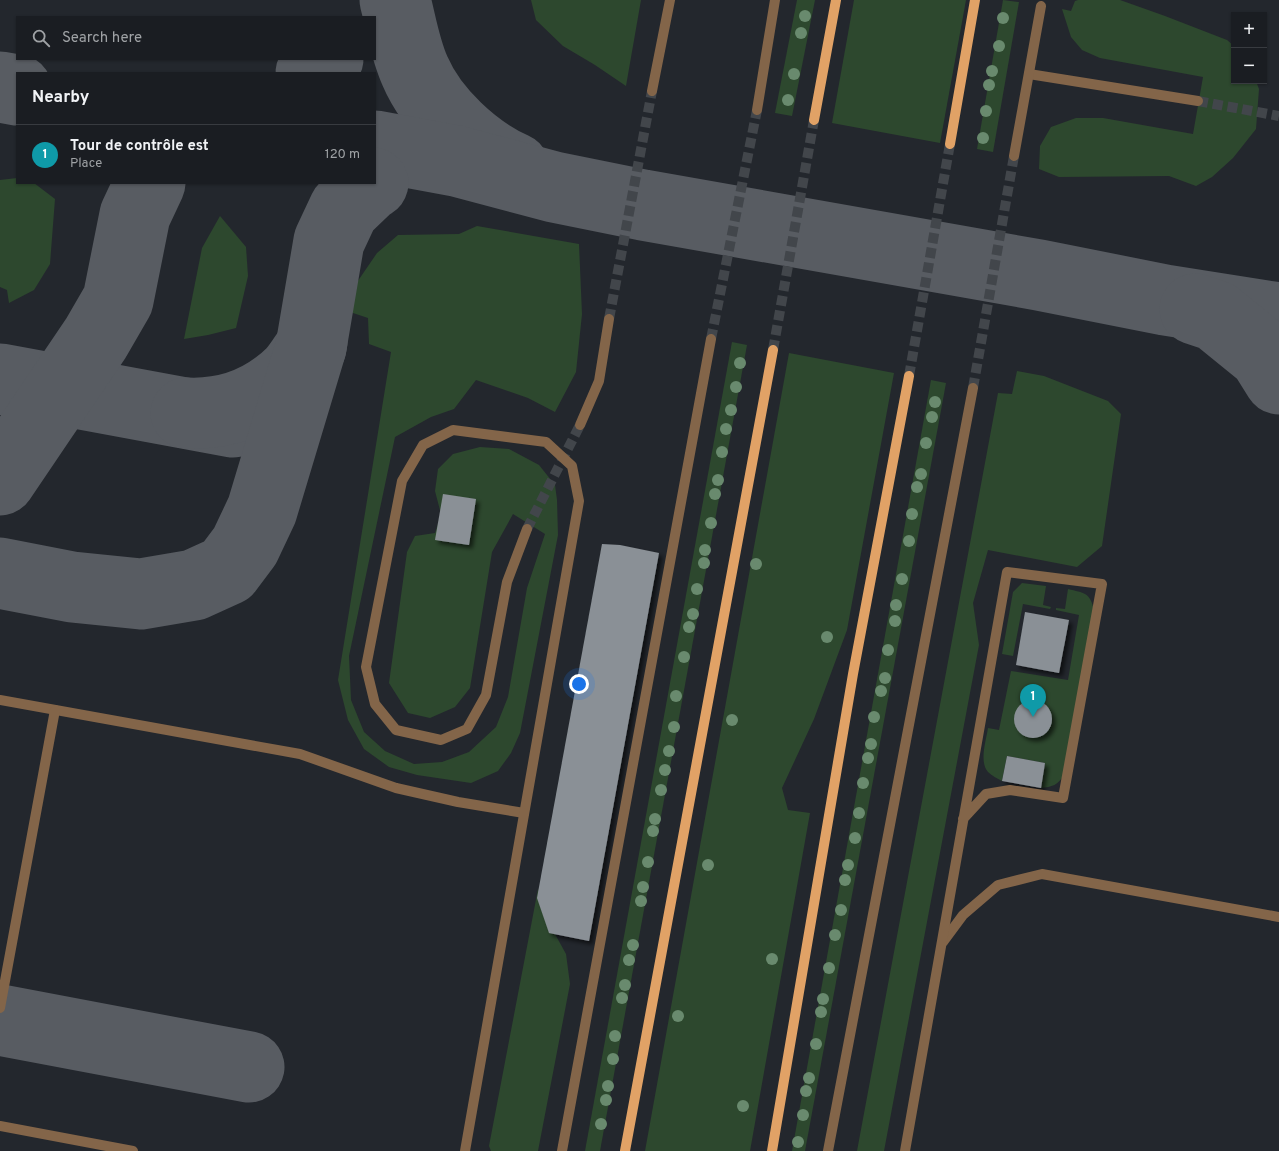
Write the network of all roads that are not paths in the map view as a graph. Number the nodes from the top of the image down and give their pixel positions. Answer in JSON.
{"nodes":[{"id":1,"x":670,"y":0,"type":"edge"},
{"id":2,"x":775,"y":0,"type":"edge"},
{"id":3,"x":836,"y":0,"type":"edge"},
{"id":4,"x":975,"y":0,"type":"edge"},
{"id":5,"x":1041,"y":6,"type":"dead end"},
{"id":6,"x":1029,"y":74,"type":"junction"},
{"id":7,"x":652,"y":90,"type":"tunnel mouth"},
{"id":8,"x":1198,"y":101,"type":"tunnel mouth"},
{"id":9,"x":757,"y":110,"type":"tunnel mouth"},
{"id":10,"x":814,"y":120,"type":"tunnel mouth"},
{"id":11,"x":950,"y":144,"type":"tunnel mouth"},
{"id":12,"x":1014,"y":156,"type":"tunnel mouth"},
{"id":13,"x":609,"y":319,"type":"tunnel mouth"},
{"id":14,"x":711,"y":338,"type":"tunnel mouth"},
{"id":15,"x":773,"y":350,"type":"tunnel mouth"},
{"id":16,"x":909,"y":376,"type":"tunnel mouth"},
{"id":17,"x":973,"y":388,"type":"tunnel mouth"},
{"id":18,"x":580,"y":425,"type":"tunnel mouth"},
{"id":19,"x":527,"y":529,"type":"tunnel mouth"},
{"id":20,"x":0,"y":700,"type":"edge"},
{"id":21,"x":55,"y":710,"type":"junction"},
{"id":22,"x":524,"y":813,"type":"junction"},
{"id":23,"x":963,"y":819,"type":"junction"},
{"id":24,"x":1279,"y":917,"type":"edge"},
{"id":25,"x":941,"y":943,"type":"junction"},
{"id":26,"x":0,"y":1008,"type":"edge"},
{"id":27,"x":0,"y":1126,"type":"edge"},
{"id":28,"x":133,"y":1151,"type":"edge"},
{"id":29,"x":465,"y":1151,"type":"edge"},
{"id":30,"x":562,"y":1151,"type":"edge"},
{"id":31,"x":626,"y":1151,"type":"edge"},
{"id":32,"x":772,"y":1151,"type":"edge"},
{"id":33,"x":828,"y":1151,"type":"edge"},
{"id":34,"x":905,"y":1151,"type":"edge"}],
"edges":[{"from":1,"to":7,"type":"lane"},
{"from":2,"to":9,"type":"lane"},
{"from":3,"to":10,"type":"main road"},
{"from":4,"to":11,"type":"main road"},
{"from":5,"to":6,"type":"lane"},
{"from":6,"to":8,"type":"lane"},
{"from":6,"to":12,"type":"lane"},
{"from":13,"to":18,"type":"lane"},
{"from":14,"to":30,"type":"lane"},
{"from":15,"to":31,"type":"main road"},
{"from":16,"to":32,"type":"main road"},
{"from":17,"to":33,"type":"lane"},
{"from":19,"to":22,"type":"lane"},
{"from":20,"to":21,"type":"lane"},
{"from":21,"to":22,"type":"lane"},
{"from":21,"to":26,"type":"lane"},
{"from":22,"to":29,"type":"lane"},
{"from":23,"to":23,"type":"lane"},
{"from":23,"to":25,"type":"lane"},
{"from":24,"to":25,"type":"lane"},
{"from":25,"to":34,"type":"lane"},
{"from":27,"to":28,"type":"lane"}]}
